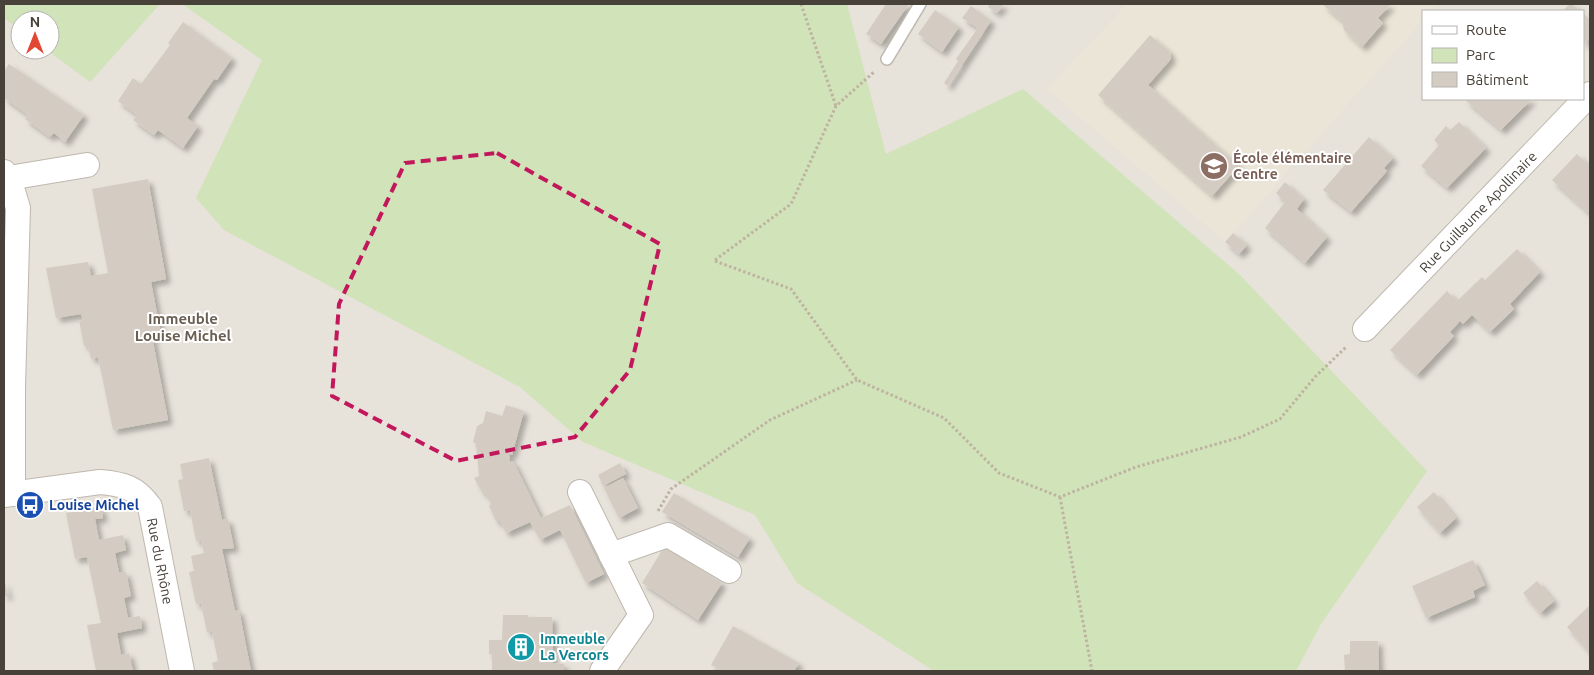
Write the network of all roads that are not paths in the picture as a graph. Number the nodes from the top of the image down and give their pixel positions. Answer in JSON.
{"nodes":[{"id":1,"x":920,"y":4,"type":"edge"},
{"id":2,"x":887,"y":60,"type":"road end"},
{"id":3,"x":1590,"y":94,"type":"edge"},
{"id":4,"x":88,"y":165,"type":"dead end"},
{"id":5,"x":6,"y":175,"type":"edge"},
{"id":6,"x":1365,"y":329,"type":"road end"},
{"id":7,"x":8,"y":387,"type":"edge"},
{"id":8,"x":580,"y":492,"type":"dead end"},
{"id":9,"x":8,"y":495,"type":"edge"},
{"id":10,"x":611,"y":555,"type":"junction"},
{"id":11,"x":729,"y":571,"type":"dead end"},
{"id":12,"x":182,"y":671,"type":"edge"},
{"id":13,"x":602,"y":671,"type":"edge"}],
"edges":[{"from":1,"to":2,"type":"lane"},
{"from":3,"to":6,"type":"street","name":"Rue Guillaume Apollinaire"},
{"from":4,"to":5,"type":"street"},
{"from":5,"to":7,"type":"street"},
{"from":7,"to":9,"type":"street"},
{"from":8,"to":10,"type":"street"},
{"from":9,"to":12,"type":"street","name":"Rue du Rhône"},
{"from":10,"to":11,"type":"street"},
{"from":10,"to":13,"type":"street"}]}
